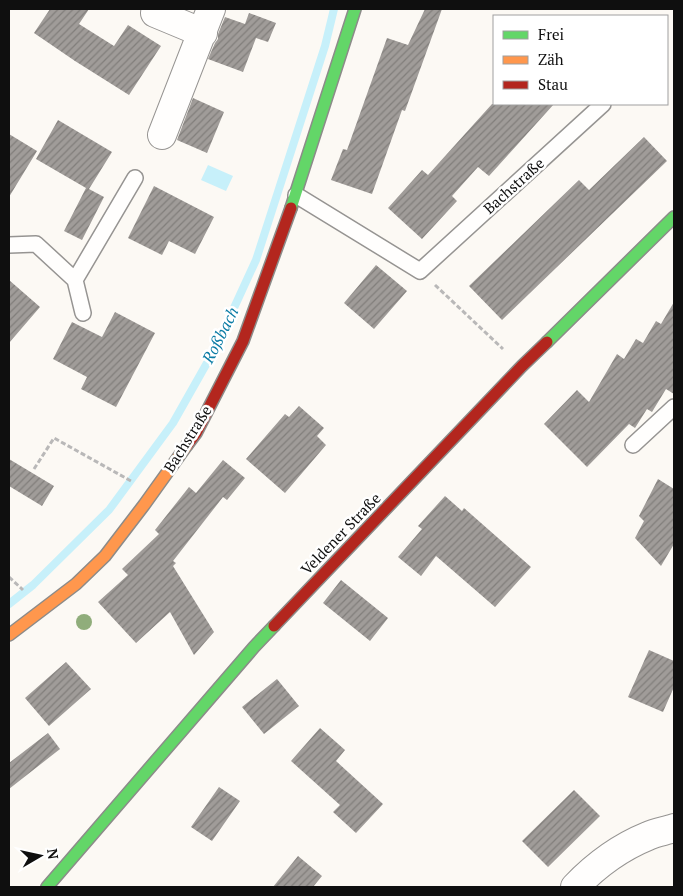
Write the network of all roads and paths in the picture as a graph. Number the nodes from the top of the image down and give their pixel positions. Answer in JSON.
{"nodes":[{"id":1,"x":355,"y":9,"type":"edge"},
{"id":2,"x":152,"y":10,"type":"edge"},
{"id":3,"x":207,"y":21,"type":"edge"},
{"id":4,"x":603,"y":105,"type":"edge"},
{"id":5,"x":162,"y":135,"type":"dead end"},
{"id":6,"x":135,"y":178,"type":"dead end"},
{"id":7,"x":296,"y":195,"type":"junction"},
{"id":8,"x":674,"y":217,"type":"edge"},
{"id":9,"x":9,"y":245,"type":"edge"},
{"id":10,"x":420,"y":271,"type":"junction"},
{"id":11,"x":75,"y":280,"type":"junction"},
{"id":12,"x":83,"y":314,"type":"dead end"},
{"id":13,"x":522,"y":366,"type":"junction"},
{"id":14,"x":674,"y":407,"type":"edge"},
{"id":15,"x":632,"y":445,"type":"dead end"},
{"id":16,"x":34,"y":469,"type":"dead end"},
{"id":17,"x":122,"y":476,"type":"dead end"},
{"id":18,"x":9,"y":635,"type":"edge"},
{"id":19,"x":674,"y":828,"type":"edge"},
{"id":20,"x":47,"y":887,"type":"edge"},
{"id":21,"x":575,"y":887,"type":"edge"}],
"edges":[{"from":1,"to":7,"type":"main road","name":"Bachstraße"},
{"from":2,"to":3,"type":"street"},
{"from":3,"to":5,"type":"street"},
{"from":4,"to":10,"type":"lane","name":"Bachstraße"},
{"from":6,"to":11,"type":"lane"},
{"from":7,"to":10,"type":"lane"},
{"from":7,"to":18,"type":"main road","name":"Bachstraße"},
{"from":8,"to":13,"type":"main road","name":"Veldener Straße"},
{"from":9,"to":11,"type":"lane"},
{"from":10,"to":13,"type":"path"},
{"from":11,"to":12,"type":"lane"},
{"from":13,"to":20,"type":"main road","name":"Veldener Straße"},
{"from":14,"to":15,"type":"lane"},
{"from":16,"to":17,"type":"path"},
{"from":19,"to":21,"type":"street"}]}
